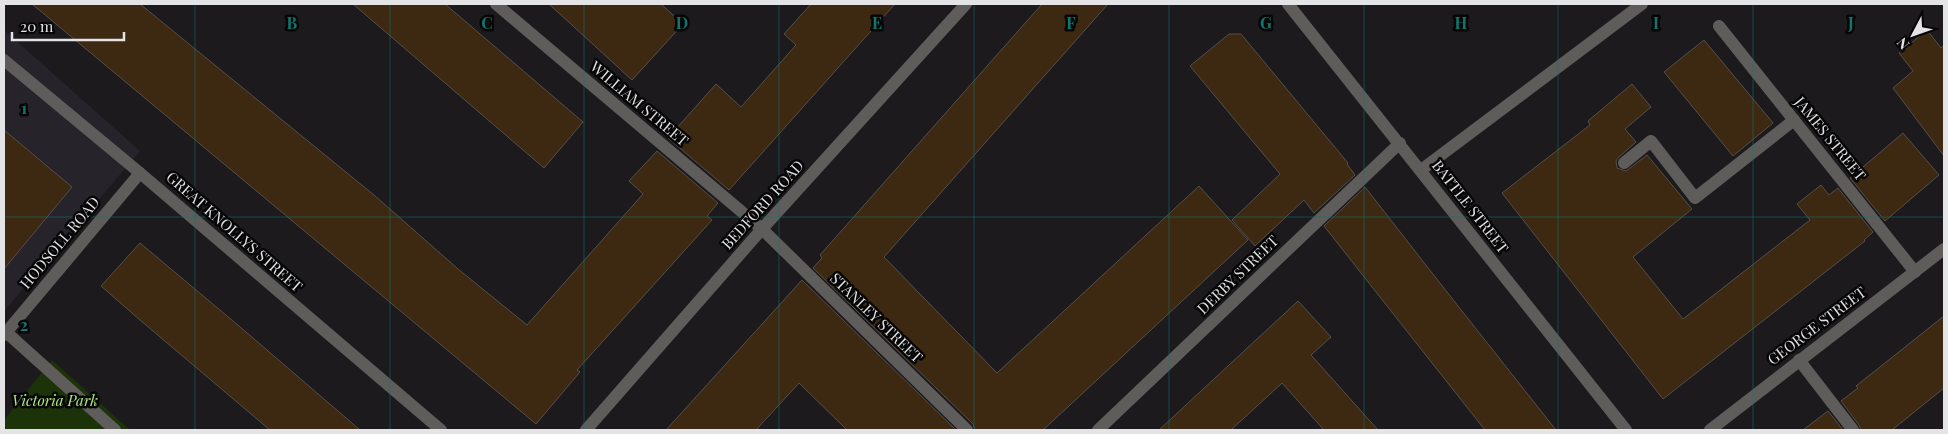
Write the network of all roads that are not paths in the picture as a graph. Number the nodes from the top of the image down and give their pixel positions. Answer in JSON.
{"nodes":[{"id":1,"x":496,"y":4,"type":"edge"},
{"id":2,"x":966,"y":4,"type":"edge"},
{"id":3,"x":1288,"y":4,"type":"edge"},
{"id":4,"x":1642,"y":4,"type":"edge"},
{"id":5,"x":1719,"y":26,"type":"dead end"},
{"id":6,"x":4,"y":60,"type":"edge"},
{"id":7,"x":1794,"y":120,"type":"junction"},
{"id":8,"x":1400,"y":143,"type":"junction"},
{"id":9,"x":1624,"y":163,"type":"dead end"},
{"id":10,"x":1421,"y":170,"type":"junction"},
{"id":11,"x":140,"y":173,"type":"junction"},
{"id":12,"x":762,"y":229,"type":"junction"},
{"id":13,"x":1944,"y":249,"type":"edge"},
{"id":14,"x":1915,"y":272,"type":"junction"},
{"id":15,"x":5,"y":333,"type":"edge"},
{"id":16,"x":1799,"y":360,"type":"junction"},
{"id":17,"x":115,"y":430,"type":"edge"},
{"id":18,"x":441,"y":430,"type":"edge"},
{"id":19,"x":586,"y":430,"type":"edge"},
{"id":20,"x":967,"y":430,"type":"edge"},
{"id":21,"x":1098,"y":430,"type":"edge"},
{"id":22,"x":1626,"y":430,"type":"edge"},
{"id":23,"x":1710,"y":430,"type":"edge"},
{"id":24,"x":1854,"y":430,"type":"edge"}],
"edges":[{"from":1,"to":12,"type":"street","name":"WILLIAM STREET"},
{"from":2,"to":12,"type":"street","name":"BEDFORD ROAD"},
{"from":3,"to":8,"type":"street","name":"BATTLE STREET"},
{"from":4,"to":10,"type":"street"},
{"from":5,"to":7,"type":"street","name":"JAMES STREET"},
{"from":6,"to":11,"type":"street","name":"GREAT KNOLLYS STREET"},
{"from":7,"to":9,"type":"street"},
{"from":7,"to":14,"type":"street","name":"JAMES STREET"},
{"from":8,"to":10,"type":"street","name":"BATTLE STREET"},
{"from":8,"to":21,"type":"street","name":"DERBY STREET"},
{"from":10,"to":22,"type":"street","name":"BATTLE STREET"},
{"from":11,"to":15,"type":"street","name":"HODSOLL ROAD"},
{"from":11,"to":18,"type":"street","name":"GREAT KNOLLYS STREET"},
{"from":12,"to":19,"type":"street","name":"BEDFORD ROAD"},
{"from":12,"to":20,"type":"street","name":"STANLEY STREET"},
{"from":13,"to":14,"type":"street","name":"GEORGE STREET"},
{"from":14,"to":16,"type":"street","name":"GEORGE STREET"},
{"from":15,"to":17,"type":"street"},
{"from":16,"to":23,"type":"street","name":"GEORGE STREET"},
{"from":16,"to":24,"type":"street"}]}
